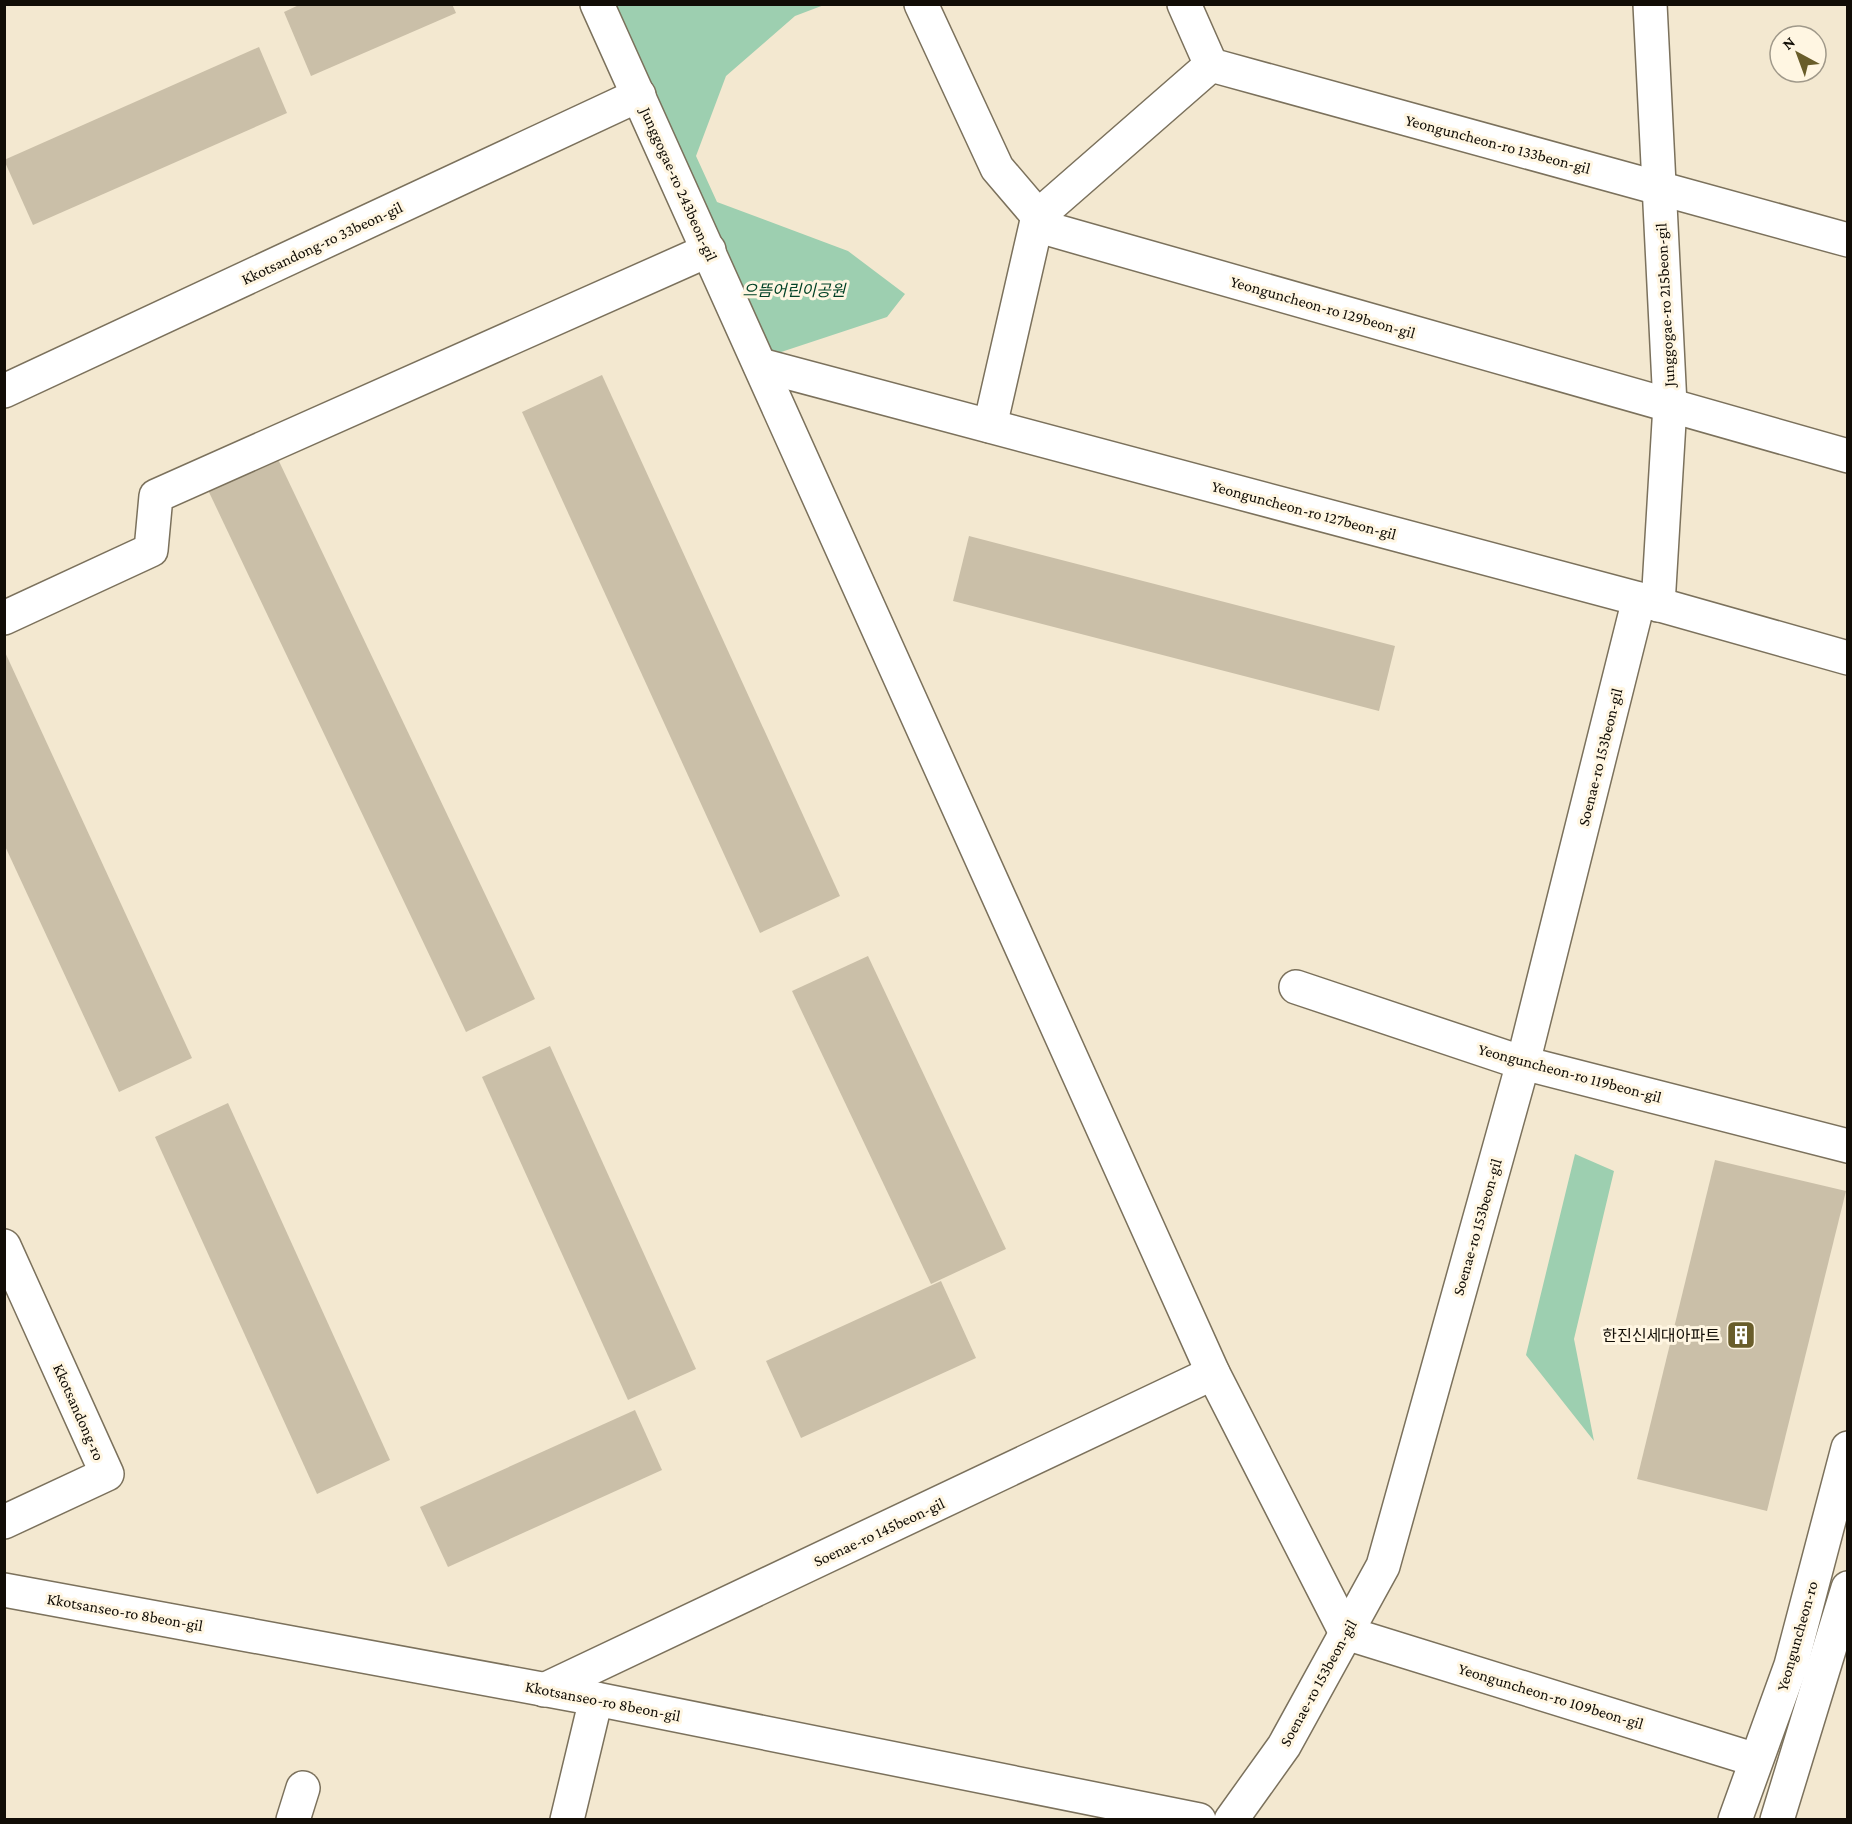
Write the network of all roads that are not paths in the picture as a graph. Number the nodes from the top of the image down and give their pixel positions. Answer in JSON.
{"nodes":[{"id":1,"x":597,"y":4,"type":"edge"},
{"id":2,"x":921,"y":4,"type":"edge"},
{"id":3,"x":1184,"y":4,"type":"edge"},
{"id":4,"x":1650,"y":4,"type":"edge"},
{"id":5,"x":1211,"y":65,"type":"junction"},
{"id":6,"x":639,"y":95,"type":"junction"},
{"id":7,"x":1659,"y":189,"type":"junction"},
{"id":8,"x":1038,"y":216,"type":"junction"},
{"id":9,"x":1848,"y":240,"type":"edge"},
{"id":10,"x":709,"y":250,"type":"junction"},
{"id":11,"x":760,"y":365,"type":"junction"},
{"id":12,"x":4,"y":391,"type":"edge"},
{"id":13,"x":1670,"y":405,"type":"junction"},
{"id":14,"x":990,"y":426,"type":"junction"},
{"id":15,"x":1848,"y":456,"type":"edge"},
{"id":16,"x":1649,"y":602,"type":"junction"},
{"id":17,"x":4,"y":618,"type":"edge"},
{"id":18,"x":1848,"y":658,"type":"edge"},
{"id":19,"x":1296,"y":987,"type":"dead end"},
{"id":20,"x":1523,"y":1064,"type":"junction"},
{"id":21,"x":1848,"y":1146,"type":"edge"},
{"id":22,"x":4,"y":1246,"type":"edge"},
{"id":23,"x":1213,"y":1373,"type":"junction"},
{"id":24,"x":1848,"y":1448,"type":"edge"},
{"id":25,"x":4,"y":1522,"type":"edge"},
{"id":26,"x":1848,"y":1588,"type":"edge"},
{"id":27,"x":4,"y":1590,"type":"edge"},
{"id":28,"x":1346,"y":1633,"type":"junction"},
{"id":29,"x":544,"y":1690,"type":"junction"},
{"id":30,"x":596,"y":1699,"type":"junction"},
{"id":31,"x":1756,"y":1760,"type":"junction"},
{"id":32,"x":303,"y":1788,"type":"dead end"},
{"id":33,"x":293,"y":1820,"type":"edge"},
{"id":34,"x":567,"y":1820,"type":"edge"},
{"id":35,"x":1199,"y":1820,"type":"edge"},
{"id":36,"x":1231,"y":1820,"type":"edge"},
{"id":37,"x":1735,"y":1820,"type":"edge"},
{"id":38,"x":1778,"y":1820,"type":"edge"}],
"edges":[{"from":1,"to":6,"type":"street","name":"Junggogae-ro 243beon-gil"},
{"from":2,"to":8,"type":"street","name":"Yeonguncheon-ro 129beon-gil"},
{"from":3,"to":5,"type":"street"},
{"from":4,"to":7,"type":"street","name":"Junggogae-ro 215beon-gil"},
{"from":5,"to":7,"type":"street","name":"Yeonguncheon-ro 133beon-gil"},
{"from":5,"to":8,"type":"street"},
{"from":6,"to":10,"type":"street","name":"Junggogae-ro 243beon-gil"},
{"from":6,"to":12,"type":"street","name":"Kkotsandong-ro 33beon-gil"},
{"from":7,"to":9,"type":"street","name":"Yeonguncheon-ro 133beon-gil"},
{"from":7,"to":13,"type":"street","name":"Junggogae-ro 215beon-gil"},
{"from":8,"to":13,"type":"street","name":"Yeonguncheon-ro 129beon-gil"},
{"from":8,"to":14,"type":"street"},
{"from":10,"to":11,"type":"street","name":"Junggogae-ro 243beon-gil"},
{"from":10,"to":17,"type":"street"},
{"from":11,"to":14,"type":"street","name":"Yeonguncheon-ro 127beon-gil"},
{"from":11,"to":23,"type":"street","name":"Junggogae-ro 243beon-gil"},
{"from":13,"to":15,"type":"street","name":"Yeonguncheon-ro 129beon-gil"},
{"from":13,"to":16,"type":"street","name":"Junggogae-ro 215beon-gil"},
{"from":14,"to":16,"type":"street","name":"Yeonguncheon-ro 127beon-gil"},
{"from":16,"to":18,"type":"street","name":"Yeonguncheon-ro 127beon-gil"},
{"from":16,"to":20,"type":"street","name":"Soenae-ro 153beon-gil"},
{"from":19,"to":20,"type":"street","name":"Yeonguncheon-ro 119beon-gil"},
{"from":20,"to":21,"type":"street","name":"Yeonguncheon-ro 119beon-gil"},
{"from":20,"to":28,"type":"street","name":"Soenae-ro 153beon-gil"},
{"from":22,"to":25,"type":"street","name":"Kkotsandong-ro"},
{"from":23,"to":28,"type":"street","name":"Junggogae-ro 243beon-gil"},
{"from":23,"to":29,"type":"street","name":"Soenae-ro 145beon-gil"},
{"from":24,"to":31,"type":"street","name":"Yeonguncheon-ro"},
{"from":26,"to":38,"type":"street"},
{"from":27,"to":29,"type":"street","name":"Kkotsanseo-ro 8beon-gil"},
{"from":28,"to":31,"type":"street","name":"Yeonguncheon-ro 109beon-gil"},
{"from":28,"to":36,"type":"street","name":"Soenae-ro 153beon-gil"},
{"from":29,"to":30,"type":"street","name":"Kkotsanseo-ro 8beon-gil"},
{"from":30,"to":34,"type":"street"},
{"from":30,"to":35,"type":"street","name":"Kkotsanseo-ro 8beon-gil"},
{"from":31,"to":37,"type":"street","name":"Yeonguncheon-ro"},
{"from":32,"to":33,"type":"street"}]}
